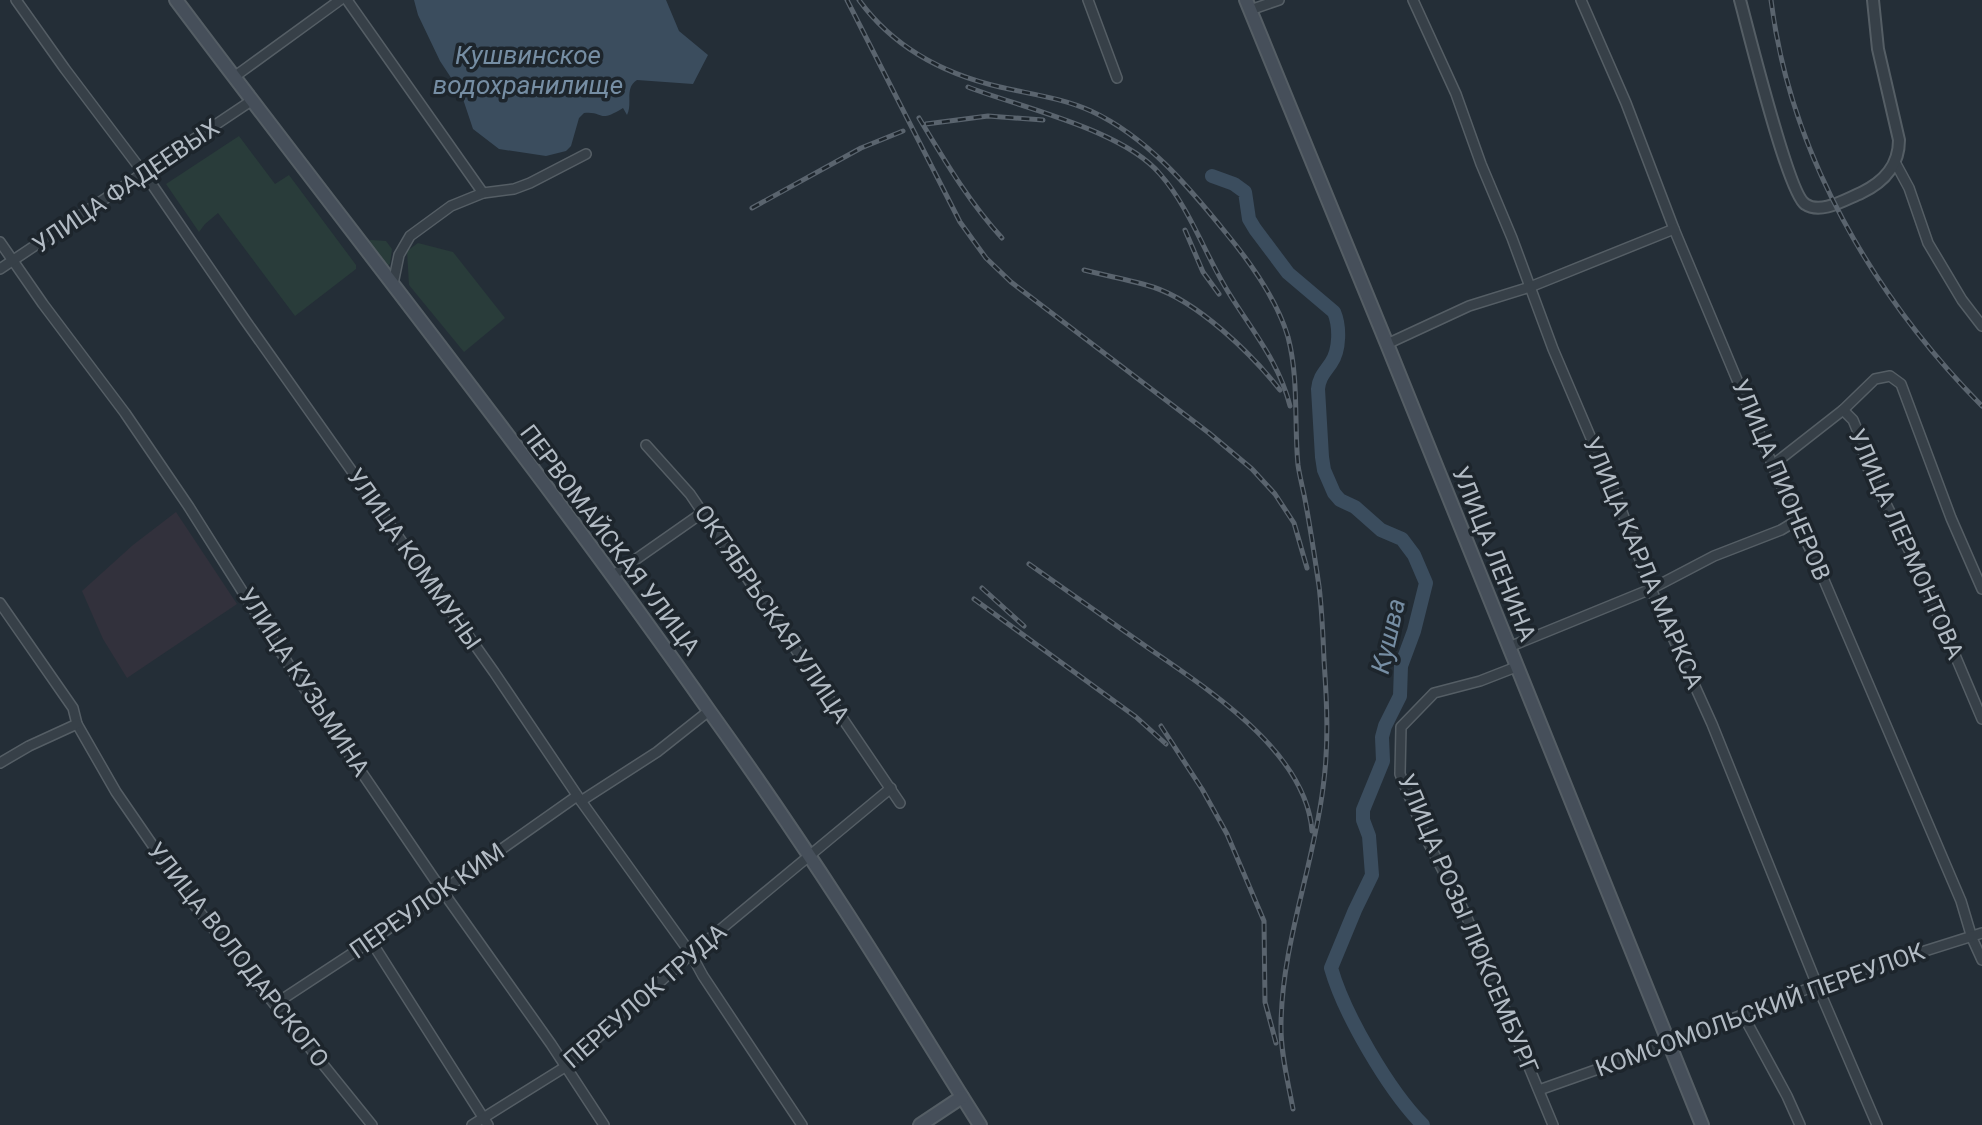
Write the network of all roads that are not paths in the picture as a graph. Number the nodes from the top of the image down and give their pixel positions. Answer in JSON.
{"nodes":[{"id":1,"x":16,"y":0,"type":"edge"},
{"id":2,"x":176,"y":0,"type":"edge"},
{"id":3,"x":340,"y":0,"type":"edge"},
{"id":4,"x":346,"y":0,"type":"edge"},
{"id":5,"x":1088,"y":0,"type":"edge"},
{"id":6,"x":1279,"y":0,"type":"edge"},
{"id":7,"x":1413,"y":0,"type":"edge"},
{"id":8,"x":1581,"y":0,"type":"edge"},
{"id":9,"x":1740,"y":0,"type":"edge"},
{"id":10,"x":1873,"y":0,"type":"edge"},
{"id":11,"x":1248,"y":5,"type":"edge"},
{"id":12,"x":234,"y":77,"type":"junction"},
{"id":13,"x":1117,"y":78,"type":"dead end"},
{"id":14,"x":251,"y":101,"type":"junction"},
{"id":15,"x":586,"y":154,"type":"dead end"},
{"id":16,"x":1895,"y":162,"type":"junction"},
{"id":17,"x":144,"y":174,"type":"junction"},
{"id":18,"x":483,"y":193,"type":"junction"},
{"id":19,"x":1674,"y":229,"type":"junction"},
{"id":20,"x":0,"y":242,"type":"edge"},
{"id":21,"x":14,"y":261,"type":"junction"},
{"id":22,"x":0,"y":269,"type":"edge"},
{"id":23,"x":393,"y":284,"type":"junction"},
{"id":24,"x":1530,"y":287,"type":"junction"},
{"id":25,"x":1982,"y":326,"type":"edge"},
{"id":26,"x":1387,"y":344,"type":"junction"},
{"id":27,"x":1843,"y":410,"type":"junction"},
{"id":28,"x":646,"y":445,"type":"dead end"},
{"id":29,"x":1774,"y":464,"type":"junction"},
{"id":30,"x":702,"y":513,"type":"junction"},
{"id":31,"x":1796,"y":521,"type":"junction"},
{"id":32,"x":612,"y":576,"type":"junction"},
{"id":33,"x":1651,"y":589,"type":"junction"},
{"id":34,"x":1982,"y":589,"type":"edge"},
{"id":35,"x":0,"y":603,"type":"edge"},
{"id":36,"x":1509,"y":647,"type":"junction"},
{"id":37,"x":1516,"y":667,"type":"junction"},
{"id":38,"x":710,"y":710,"type":"junction"},
{"id":39,"x":1982,"y":719,"type":"edge"},
{"id":40,"x":77,"y":724,"type":"junction"},
{"id":41,"x":0,"y":763,"type":"edge"},
{"id":42,"x":891,"y":789,"type":"junction"},
{"id":43,"x":579,"y":798,"type":"junction"},
{"id":44,"x":900,"y":803,"type":"dead end"},
{"id":45,"x":809,"y":856,"type":"junction"},
{"id":46,"x":441,"y":889,"type":"junction"},
{"id":47,"x":1982,"y":933,"type":"edge"},
{"id":48,"x":1972,"y":938,"type":"junction"},
{"id":49,"x":371,"y":941,"type":"junction"},
{"id":50,"x":691,"y":954,"type":"junction"},
{"id":51,"x":1982,"y":960,"type":"edge"},
{"id":52,"x":1818,"y":985,"type":"junction"},
{"id":53,"x":275,"y":1004,"type":"junction"},
{"id":54,"x":1743,"y":1015,"type":"junction"},
{"id":55,"x":1669,"y":1044,"type":"junction"},
{"id":56,"x":565,"y":1067,"type":"junction"},
{"id":57,"x":1539,"y":1090,"type":"junction"},
{"id":58,"x":962,"y":1097,"type":"junction"},
{"id":59,"x":485,"y":1121,"type":"edge"},
{"id":60,"x":372,"y":1125,"type":"edge"},
{"id":61,"x":472,"y":1125,"type":"edge"},
{"id":62,"x":604,"y":1125,"type":"edge"},
{"id":63,"x":802,"y":1125,"type":"edge"},
{"id":64,"x":920,"y":1125,"type":"edge"},
{"id":65,"x":980,"y":1125,"type":"edge"},
{"id":66,"x":1553,"y":1125,"type":"edge"},
{"id":67,"x":1702,"y":1125,"type":"edge"},
{"id":68,"x":1800,"y":1125,"type":"edge"},
{"id":69,"x":1877,"y":1125,"type":"edge"}],
"edges":[{"from":1,"to":17,"type":"street","name":"УЛИЦА КОММУНЫ"},
{"from":2,"to":12,"type":"main road","name":"ПЕРВОМАЙСКАЯ УЛИЦА"},
{"from":3,"to":12,"type":"street"},
{"from":4,"to":18,"type":"street"},
{"from":5,"to":13,"type":"street"},
{"from":6,"to":11,"type":"street"},
{"from":7,"to":24,"type":"street","name":"УЛИЦА КАРЛА МАРКСА"},
{"from":8,"to":19,"type":"street","name":"УЛИЦА ПИОНЕРОВ"},
{"from":9,"to":16,"type":"street"},
{"from":10,"to":16,"type":"street"},
{"from":11,"to":26,"type":"main road","name":"УЛИЦА ЛЕНИНА"},
{"from":12,"to":14,"type":"main road","name":"ПЕРВОМАЙСКАЯ УЛИЦА"},
{"from":14,"to":17,"type":"street","name":"УЛИЦА ФАДЕЕВЫХ"},
{"from":14,"to":23,"type":"main road","name":"ПЕРВОМАЙСКАЯ УЛИЦА"},
{"from":15,"to":18,"type":"street"},
{"from":16,"to":25,"type":"street"},
{"from":17,"to":21,"type":"street","name":"УЛИЦА ФАДЕЕВЫХ"},
{"from":17,"to":43,"type":"street","name":"УЛИЦА КОММУНЫ"},
{"from":18,"to":23,"type":"street"},
{"from":19,"to":24,"type":"street"},
{"from":19,"to":29,"type":"street","name":"УЛИЦА ПИОНЕРОВ"},
{"from":20,"to":21,"type":"street","name":"УЛИЦА КУЗЬМИНА"},
{"from":21,"to":22,"type":"street","name":"УЛИЦА ФАДЕЕВЫХ"},
{"from":21,"to":46,"type":"street","name":"УЛИЦА КУЗЬМИНА"},
{"from":23,"to":32,"type":"main road","name":"ПЕРВОМАЙСКАЯ УЛИЦА"},
{"from":24,"to":26,"type":"street"},
{"from":24,"to":33,"type":"street","name":"УЛИЦА КАРЛА МАРКСА"},
{"from":26,"to":36,"type":"main road","name":"УЛИЦА ЛЕНИНА"},
{"from":27,"to":29,"type":"street"},
{"from":27,"to":34,"type":"street"},
{"from":27,"to":39,"type":"street","name":"УЛИЦА ЛЕРМОНТОВА"},
{"from":28,"to":30,"type":"street","name":"ОКТЯБРЬСКАЯ УЛИЦА"},
{"from":29,"to":31,"type":"street","name":"УЛИЦА ПИОНЕРОВ"},
{"from":30,"to":32,"type":"street"},
{"from":30,"to":42,"type":"street","name":"ОКТЯБРЬСКАЯ УЛИЦА"},
{"from":31,"to":33,"type":"street"},
{"from":31,"to":48,"type":"street","name":"УЛИЦА ПИОНЕРОВ"},
{"from":32,"to":38,"type":"main road","name":"ПЕРВОМАЙСКАЯ УЛИЦА"},
{"from":33,"to":36,"type":"street"},
{"from":33,"to":52,"type":"street","name":"УЛИЦА КАРЛА МАРКСА"},
{"from":35,"to":40,"type":"street","name":"УЛИЦА ВОЛОДАРСКОГО"},
{"from":36,"to":37,"type":"main road","name":"УЛИЦА ЛЕНИНА"},
{"from":37,"to":55,"type":"main road","name":"УЛИЦА ЛЕНИНА"},
{"from":37,"to":57,"type":"street","name":"УЛИЦА РОЗЫ ЛЮКСЕМБУРГ"},
{"from":38,"to":43,"type":"street","name":"ПЕРЕУЛОК КИМ"},
{"from":38,"to":45,"type":"main road","name":"ПЕРВОМАЙСКАЯ УЛИЦА"},
{"from":40,"to":41,"type":"street"},
{"from":40,"to":53,"type":"street","name":"УЛИЦА ВОЛОДАРСКОГО"},
{"from":42,"to":44,"type":"street","name":"ОКТЯБРЬСКАЯ УЛИЦА"},
{"from":42,"to":45,"type":"street","name":"ПЕРЕУЛОК ТРУДА"},
{"from":43,"to":46,"type":"street","name":"ПЕРЕУЛОК КИМ"},
{"from":43,"to":50,"type":"street","name":"УЛИЦА КОММУНЫ"},
{"from":45,"to":50,"type":"street","name":"ПЕРЕУЛОК ТРУДА"},
{"from":45,"to":58,"type":"main road","name":"ПЕРВОМАЙСКАЯ УЛИЦА"},
{"from":46,"to":49,"type":"street","name":"ПЕРЕУЛОК КИМ"},
{"from":46,"to":56,"type":"street","name":"УЛИЦА КУЗЬМИНА"},
{"from":47,"to":48,"type":"street","name":"КОМСОМОЛЬСКИЙ ПЕРЕУЛОК"},
{"from":48,"to":51,"type":"street","name":"УЛИЦА ПИОНЕРОВ"},
{"from":48,"to":52,"type":"street","name":"КОМСОМОЛЬСКИЙ ПЕРЕУЛОК"},
{"from":49,"to":53,"type":"street","name":"ПЕРЕУЛОК КИМ"},
{"from":49,"to":59,"type":"street"},
{"from":50,"to":56,"type":"street","name":"ПЕРЕУЛОК ТРУДА"},
{"from":50,"to":63,"type":"street","name":"УЛИЦА КОММУНЫ"},
{"from":52,"to":54,"type":"street","name":"КОМСОМОЛЬСКИЙ ПЕРЕУЛОК"},
{"from":52,"to":69,"type":"street","name":"УЛИЦА КАРЛА МАРКСА"},
{"from":53,"to":60,"type":"street","name":"УЛИЦА ВОЛОДАРСКОГО"},
{"from":54,"to":55,"type":"street","name":"КОМСОМОЛЬСКИЙ ПЕРЕУЛОК"},
{"from":54,"to":68,"type":"street"},
{"from":55,"to":57,"type":"street","name":"КОМСОМОЛЬСКИЙ ПЕРЕУЛОК"},
{"from":55,"to":67,"type":"main road","name":"УЛИЦА ЛЕНИНА"},
{"from":56,"to":59,"type":"street","name":"ПЕРЕУЛОК ТРУДА"},
{"from":56,"to":62,"type":"street","name":"УЛИЦА КУЗЬМИНА"},
{"from":57,"to":66,"type":"street","name":"УЛИЦА РОЗЫ ЛЮКСЕМБУРГ"},
{"from":58,"to":64,"type":"main road"},
{"from":58,"to":65,"type":"main road","name":"ПЕРВОМАЙСКАЯ УЛИЦА"},
{"from":59,"to":61,"type":"street","name":"ПЕРЕУЛОК ТРУДА"}]}
